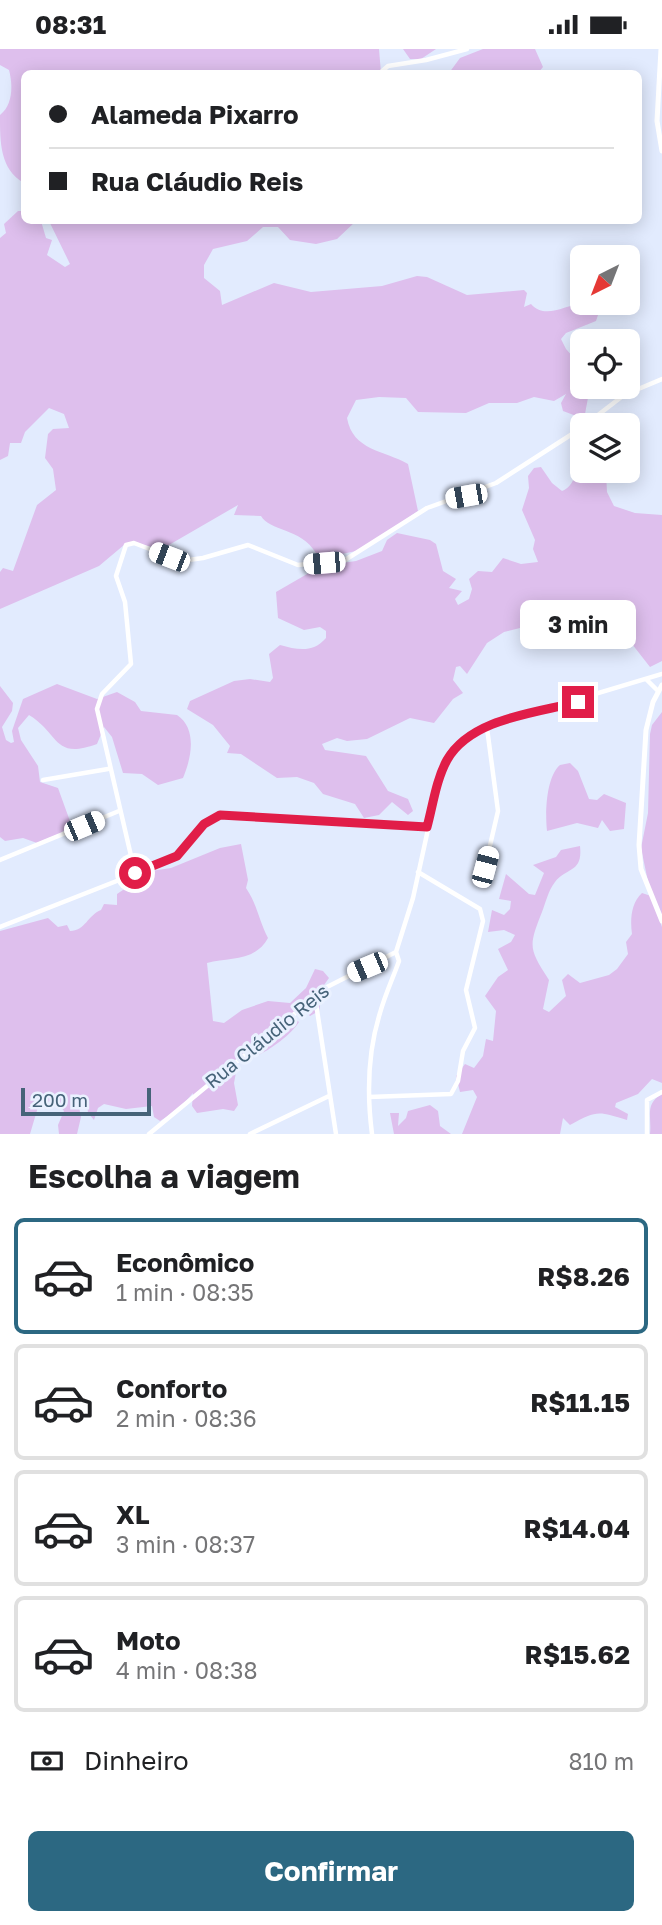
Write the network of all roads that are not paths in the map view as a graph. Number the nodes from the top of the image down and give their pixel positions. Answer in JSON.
{"nodes":[{"id":1,"x":467,"y":49,"type":"edge"},
{"id":2,"x":662,"y":49,"type":"edge"},
{"id":3,"x":383,"y":70,"type":"edge"},
{"id":4,"x":662,"y":151,"type":"edge"},
{"id":5,"x":662,"y":379,"type":"edge"},
{"id":6,"x":601,"y":413,"type":"edge"},
{"id":7,"x":570,"y":435,"type":"edge"},
{"id":8,"x":662,"y":674,"type":"edge"},
{"id":9,"x":647,"y":680,"type":"junction"},
{"id":10,"x":660,"y":688,"type":"edge"},
{"id":11,"x":486,"y":728,"type":"junction"},
{"id":12,"x":108,"y":769,"type":"junction"},
{"id":13,"x":43,"y":780,"type":"dead end"},
{"id":14,"x":119,"y":811,"type":"junction"},
{"id":15,"x":427,"y":827,"type":"junction"},
{"id":16,"x":0,"y":860,"type":"edge"},
{"id":17,"x":485,"y":867,"type":"dead end"},
{"id":18,"x":418,"y":872,"type":"junction"},
{"id":19,"x":135,"y":873,"type":"junction"},
{"id":20,"x":662,"y":921,"type":"edge"},
{"id":21,"x":0,"y":927,"type":"edge"},
{"id":22,"x":396,"y":952,"type":"junction"},
{"id":23,"x":315,"y":997,"type":"junction"},
{"id":24,"x":662,"y":1092,"type":"edge"},
{"id":25,"x":329,"y":1096,"type":"junction"},
{"id":26,"x":369,"y":1097,"type":"junction"},
{"id":27,"x":149,"y":1134,"type":"edge"},
{"id":28,"x":250,"y":1134,"type":"edge"},
{"id":29,"x":336,"y":1134,"type":"edge"},
{"id":30,"x":372,"y":1134,"type":"edge"},
{"id":31,"x":648,"y":1134,"type":"edge"}],
"edges":[{"from":1,"to":3,"type":"street"},
{"from":2,"to":4,"type":"street"},
{"from":5,"to":6,"type":"street"},
{"from":7,"to":12,"type":"street"},
{"from":8,"to":9,"type":"street"},
{"from":9,"to":10,"type":"street"},
{"from":9,"to":11,"type":"street"},
{"from":10,"to":20,"type":"street"},
{"from":11,"to":15,"type":"street"},
{"from":11,"to":17,"type":"street"},
{"from":12,"to":13,"type":"street"},
{"from":12,"to":14,"type":"street"},
{"from":14,"to":16,"type":"street"},
{"from":14,"to":19,"type":"street"},
{"from":15,"to":18,"type":"street"},
{"from":15,"to":19,"type":"street"},
{"from":18,"to":22,"type":"street"},
{"from":18,"to":26,"type":"street"},
{"from":19,"to":21,"type":"street"},
{"from":22,"to":23,"type":"street","name":"Rua Cláudio Reis"},
{"from":22,"to":26,"type":"street"},
{"from":23,"to":25,"type":"street"},
{"from":23,"to":27,"type":"street","name":"Rua Cláudio Reis"},
{"from":24,"to":31,"type":"street"},
{"from":25,"to":28,"type":"street"},
{"from":25,"to":29,"type":"street"},
{"from":26,"to":30,"type":"street"}]}
